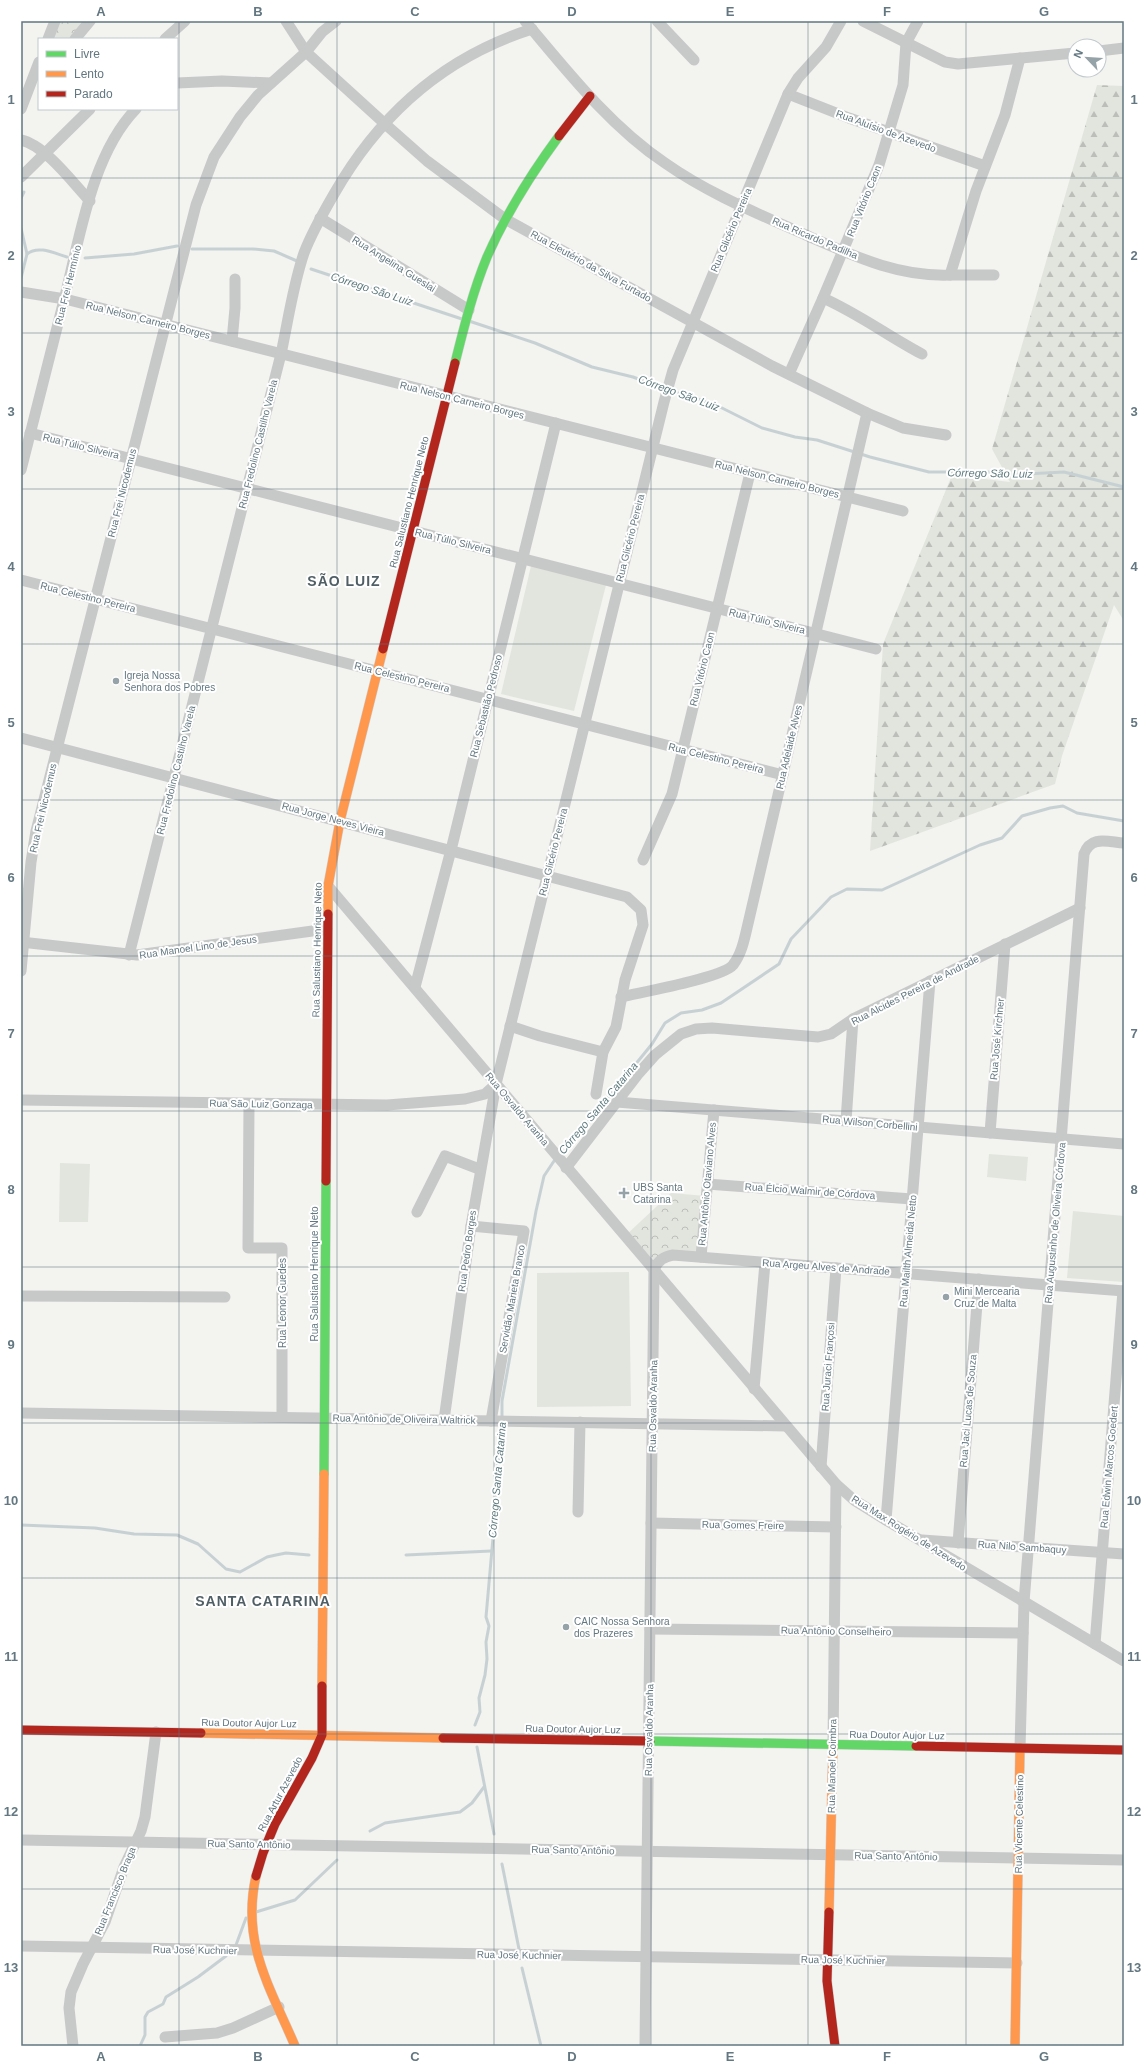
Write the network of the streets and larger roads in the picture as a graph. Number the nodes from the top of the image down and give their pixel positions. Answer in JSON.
{"nodes":[{"id":1,"x":55,"y":21,"type":"edge"},
{"id":2,"x":90,"y":21,"type":"edge"},
{"id":3,"x":186,"y":21,"type":"edge"},
{"id":4,"x":286,"y":21,"type":"edge"},
{"id":5,"x":336,"y":21,"type":"edge"},
{"id":6,"x":657,"y":21,"type":"edge"},
{"id":7,"x":841,"y":21,"type":"edge"},
{"id":8,"x":863,"y":21,"type":"edge"},
{"id":9,"x":918,"y":21,"type":"edge"},
{"id":10,"x":528,"y":25,"type":"edge"},
{"id":11,"x":48,"y":38,"type":"edge"},
{"id":12,"x":76,"y":38,"type":"edge"},
{"id":13,"x":166,"y":38,"type":"edge"},
{"id":14,"x":906,"y":43,"type":"junction"},
{"id":15,"x":1124,"y":48,"type":"edge"},
{"id":16,"x":1107,"y":50,"type":"edge"},
{"id":17,"x":306,"y":52,"type":"junction"},
{"id":18,"x":1067,"y":54,"type":"edge"},
{"id":19,"x":1020,"y":58,"type":"junction"},
{"id":20,"x":694,"y":60,"type":"dead end"},
{"id":21,"x":38,"y":65,"type":"edge"},
{"id":22,"x":178,"y":83,"type":"edge"},
{"id":23,"x":271,"y":83,"type":"junction"},
{"id":24,"x":38,"y":84,"type":"edge"},
{"id":25,"x":788,"y":94,"type":"junction"},
{"id":26,"x":590,"y":96,"type":"junction"},
{"id":27,"x":23,"y":105,"type":"edge"},
{"id":28,"x":89,"y":110,"type":"edge"},
{"id":29,"x":135,"y":110,"type":"edge"},
{"id":30,"x":384,"y":123,"type":"junction"},
{"id":31,"x":890,"y":133,"type":"junction"},
{"id":32,"x":21,"y":140,"type":"edge"},
{"id":33,"x":45,"y":154,"type":"junction"},
{"id":34,"x":985,"y":166,"type":"junction"},
{"id":35,"x":21,"y":177,"type":"edge"},
{"id":36,"x":90,"y":201,"type":"junction"},
{"id":37,"x":741,"y":206,"type":"junction"},
{"id":38,"x":320,"y":218,"type":"junction"},
{"id":39,"x":505,"y":219,"type":"junction"},
{"id":40,"x":843,"y":252,"type":"junction"},
{"id":41,"x":950,"y":275,"type":"junction"},
{"id":42,"x":994,"y":275,"type":"dead end"},
{"id":43,"x":235,"y":279,"type":"dead end"},
{"id":44,"x":24,"y":292,"type":"edge"},
{"id":45,"x":823,"y":298,"type":"junction"},
{"id":46,"x":65,"y":299,"type":"junction"},
{"id":47,"x":468,"y":312,"type":"junction"},
{"id":48,"x":692,"y":322,"type":"junction"},
{"id":49,"x":165,"y":324,"type":"junction"},
{"id":50,"x":232,"y":341,"type":"junction"},
{"id":51,"x":281,"y":354,"type":"junction"},
{"id":52,"x":922,"y":354,"type":"dead end"},
{"id":53,"x":789,"y":374,"type":"junction"},
{"id":54,"x":447,"y":396,"type":"junction"},
{"id":55,"x":867,"y":413,"type":"junction"},
{"id":56,"x":556,"y":423,"type":"junction"},
{"id":57,"x":30,"y":433,"type":"junction"},
{"id":58,"x":946,"y":435,"type":"dead end"},
{"id":59,"x":652,"y":448,"type":"junction"},
{"id":60,"x":131,"y":458,"type":"junction"},
{"id":61,"x":21,"y":470,"type":"edge"},
{"id":62,"x":750,"y":472,"type":"junction"},
{"id":63,"x":247,"y":488,"type":"junction"},
{"id":64,"x":847,"y":497,"type":"junction"},
{"id":65,"x":903,"y":511,"type":"dead end"},
{"id":66,"x":413,"y":530,"type":"junction"},
{"id":67,"x":522,"y":558,"type":"junction"},
{"id":68,"x":21,"y":580,"type":"edge"},
{"id":69,"x":619,"y":583,"type":"junction"},
{"id":70,"x":95,"y":599,"type":"junction"},
{"id":71,"x":717,"y":608,"type":"junction"},
{"id":72,"x":211,"y":629,"type":"junction"},
{"id":73,"x":816,"y":633,"type":"junction"},
{"id":74,"x":876,"y":649,"type":"dead end"},
{"id":75,"x":378,"y":671,"type":"junction"},
{"id":76,"x":488,"y":699,"type":"junction"},
{"id":77,"x":584,"y":724,"type":"junction"},
{"id":78,"x":21,"y":738,"type":"edge"},
{"id":79,"x":57,"y":747,"type":"junction"},
{"id":80,"x":683,"y":749,"type":"junction"},
{"id":81,"x":783,"y":775,"type":"junction"},
{"id":82,"x":174,"y":778,"type":"junction"},
{"id":83,"x":340,"y":821,"type":"junction"},
{"id":84,"x":1124,"y":843,"type":"edge"},
{"id":85,"x":451,"y":850,"type":"junction"},
{"id":86,"x":643,"y":860,"type":"dead end"},
{"id":87,"x":547,"y":875,"type":"junction"},
{"id":88,"x":328,"y":886,"type":"junction"},
{"id":89,"x":1080,"y":908,"type":"junction"},
{"id":90,"x":327,"y":929,"type":"junction"},
{"id":91,"x":22,"y":942,"type":"edge"},
{"id":92,"x":1005,"y":944,"type":"junction"},
{"id":93,"x":129,"y":955,"type":"junction"},
{"id":94,"x":21,"y":971,"type":"edge"},
{"id":95,"x":930,"y":981,"type":"junction"},
{"id":96,"x":415,"y":987,"type":"junction"},
{"id":97,"x":621,"y":997,"type":"junction"},
{"id":98,"x":853,"y":1019,"type":"junction"},
{"id":99,"x":510,"y":1026,"type":"junction"},
{"id":100,"x":603,"y":1052,"type":"junction"},
{"id":101,"x":496,"y":1084,"type":"junction"},
{"id":102,"x":596,"y":1094,"type":"dead end"},
{"id":103,"x":21,"y":1100,"type":"edge"},
{"id":104,"x":617,"y":1102,"type":"junction"},
{"id":105,"x":249,"y":1104,"type":"junction"},
{"id":106,"x":326,"y":1105,"type":"junction"},
{"id":107,"x":714,"y":1110,"type":"junction"},
{"id":108,"x":846,"y":1121,"type":"junction"},
{"id":109,"x":918,"y":1127,"type":"junction"},
{"id":110,"x":990,"y":1133,"type":"junction"},
{"id":111,"x":1062,"y":1138,"type":"junction"},
{"id":112,"x":1124,"y":1144,"type":"edge"},
{"id":113,"x":564,"y":1166,"type":"junction"},
{"id":114,"x":480,"y":1169,"type":"junction"},
{"id":115,"x":707,"y":1184,"type":"junction"},
{"id":116,"x":912,"y":1199,"type":"junction"},
{"id":117,"x":417,"y":1212,"type":"dead end"},
{"id":118,"x":471,"y":1226,"type":"junction"},
{"id":119,"x":701,"y":1258,"type":"junction"},
{"id":120,"x":765,"y":1262,"type":"junction"},
{"id":121,"x":836,"y":1268,"type":"junction"},
{"id":122,"x":654,"y":1269,"type":"junction"},
{"id":123,"x":906,"y":1274,"type":"junction"},
{"id":124,"x":978,"y":1279,"type":"junction"},
{"id":125,"x":1050,"y":1285,"type":"junction"},
{"id":126,"x":1124,"y":1291,"type":"edge"},
{"id":127,"x":21,"y":1296,"type":"edge"},
{"id":128,"x":225,"y":1297,"type":"dead end"},
{"id":129,"x":754,"y":1389,"type":"junction"},
{"id":130,"x":21,"y":1413,"type":"edge"},
{"id":131,"x":282,"y":1417,"type":"junction"},
{"id":132,"x":324,"y":1417,"type":"junction"},
{"id":133,"x":444,"y":1420,"type":"junction"},
{"id":134,"x":495,"y":1421,"type":"junction"},
{"id":135,"x":580,"y":1422,"type":"junction"},
{"id":136,"x":652,"y":1424,"type":"junction"},
{"id":137,"x":786,"y":1426,"type":"junction"},
{"id":138,"x":821,"y":1467,"type":"junction"},
{"id":139,"x":836,"y":1484,"type":"junction"},
{"id":140,"x":578,"y":1512,"type":"dead end"},
{"id":141,"x":886,"y":1520,"type":"junction"},
{"id":142,"x":651,"y":1523,"type":"junction"},
{"id":143,"x":836,"y":1527,"type":"junction"},
{"id":144,"x":920,"y":1540,"type":"junction"},
{"id":145,"x":958,"y":1543,"type":"junction"},
{"id":146,"x":1029,"y":1548,"type":"junction"},
{"id":147,"x":1102,"y":1553,"type":"junction"},
{"id":148,"x":1124,"y":1554,"type":"edge"},
{"id":149,"x":1024,"y":1602,"type":"junction"},
{"id":150,"x":650,"y":1629,"type":"junction"},
{"id":151,"x":834,"y":1631,"type":"junction"},
{"id":152,"x":1023,"y":1633,"type":"junction"},
{"id":153,"x":1095,"y":1644,"type":"junction"},
{"id":154,"x":1124,"y":1661,"type":"edge"},
{"id":155,"x":21,"y":1730,"type":"edge"},
{"id":156,"x":156,"y":1732,"type":"junction"},
{"id":157,"x":322,"y":1735,"type":"junction"},
{"id":158,"x":649,"y":1741,"type":"junction"},
{"id":159,"x":833,"y":1745,"type":"junction"},
{"id":160,"x":1020,"y":1748,"type":"junction"},
{"id":161,"x":1124,"y":1750,"type":"edge"},
{"id":162,"x":21,"y":1840,"type":"edge"},
{"id":163,"x":135,"y":1842,"type":"junction"},
{"id":164,"x":266,"y":1845,"type":"junction"},
{"id":165,"x":647,"y":1851,"type":"junction"},
{"id":166,"x":830,"y":1855,"type":"junction"},
{"id":167,"x":1018,"y":1858,"type":"junction"},
{"id":168,"x":1124,"y":1860,"type":"edge"},
{"id":169,"x":21,"y":1946,"type":"edge"},
{"id":170,"x":92,"y":1948,"type":"junction"},
{"id":171,"x":256,"y":1951,"type":"junction"},
{"id":172,"x":646,"y":1956,"type":"junction"},
{"id":173,"x":828,"y":1960,"type":"junction"},
{"id":174,"x":1016,"y":1962,"type":"junction"},
{"id":175,"x":279,"y":2007,"type":"junction"},
{"id":176,"x":165,"y":2037,"type":"dead end"},
{"id":177,"x":72,"y":2046,"type":"edge"},
{"id":178,"x":295,"y":2046,"type":"edge"},
{"id":179,"x":645,"y":2046,"type":"edge"},
{"id":180,"x":835,"y":2046,"type":"edge"},
{"id":181,"x":1015,"y":2046,"type":"edge"}],
"edges":[{"from":1,"to":11,"type":"street"},
{"from":2,"to":12,"type":"street"},
{"from":3,"to":13,"type":"street"},
{"from":4,"to":17,"type":"street","name":"Rua Eleutério da Silva Furtado"},
{"from":5,"to":17,"type":"street","name":"Rua Frei Nicodemus"},
{"from":6,"to":20,"type":"street"},
{"from":7,"to":25,"type":"street","name":"Rua Glicério Pereira"},
{"from":8,"to":14,"type":"street"},
{"from":9,"to":14,"type":"street","name":"Rua Vitório Caon"},
{"from":10,"to":26,"type":"street","name":"Rua Ricardo Padilha"},
{"from":10,"to":30,"type":"street","name":"Rua Fredolino Castilho Varela"},
{"from":14,"to":19,"type":"street"},
{"from":14,"to":31,"type":"street","name":"Rua Vitório Caon"},
{"from":15,"to":16,"type":"street"},
{"from":17,"to":23,"type":"street","name":"Rua Frei Nicodemus"},
{"from":17,"to":30,"type":"street","name":"Rua Eleutério da Silva Furtado"},
{"from":18,"to":19,"type":"street"},
{"from":19,"to":34,"type":"street"},
{"from":21,"to":27,"type":"street"},
{"from":22,"to":23,"type":"street"},
{"from":23,"to":49,"type":"street","name":"Rua Frei Nicodemus"},
{"from":24,"to":27,"type":"street"},
{"from":25,"to":31,"type":"street","name":"Rua Aluísio de Azevedo"},
{"from":25,"to":37,"type":"street","name":"Rua Glicério Pereira"},
{"from":26,"to":37,"type":"street","name":"Rua Ricardo Padilha"},
{"from":26,"to":39,"type":"street","name":"Rua Salustiano Henrique Neto"},
{"from":28,"to":33,"type":"street"},
{"from":29,"to":36,"type":"street","name":"Rua Frei Hermínio"},
{"from":30,"to":38,"type":"street","name":"Rua Fredolino Castilho Varela"},
{"from":30,"to":39,"type":"street","name":"Rua Eleutério da Silva Furtado"},
{"from":31,"to":34,"type":"street","name":"Rua Aluísio de Azevedo"},
{"from":31,"to":40,"type":"street","name":"Rua Vitório Caon"},
{"from":32,"to":33,"type":"street"},
{"from":33,"to":35,"type":"street"},
{"from":33,"to":36,"type":"street"},
{"from":34,"to":41,"type":"street"},
{"from":36,"to":46,"type":"street","name":"Rua Frei Hermínio"},
{"from":37,"to":40,"type":"street","name":"Rua Ricardo Padilha"},
{"from":37,"to":48,"type":"street","name":"Rua Glicério Pereira"},
{"from":38,"to":47,"type":"street","name":"Rua Angelina Gueslai"},
{"from":38,"to":51,"type":"street","name":"Rua Fredolino Castilho Varela"},
{"from":39,"to":47,"type":"street","name":"Rua Salustiano Henrique Neto"},
{"from":39,"to":48,"type":"street","name":"Rua Eleutério da Silva Furtado"},
{"from":40,"to":41,"type":"street","name":"Rua Ricardo Padilha"},
{"from":40,"to":45,"type":"street","name":"Rua Vitório Caon"},
{"from":41,"to":42,"type":"street","name":"Rua Ricardo Padilha"},
{"from":43,"to":50,"type":"street"},
{"from":44,"to":46,"type":"street","name":"Rua Nelson Carneiro Borges"},
{"from":45,"to":52,"type":"street"},
{"from":45,"to":53,"type":"street","name":"Rua Vitório Caon"},
{"from":46,"to":49,"type":"street","name":"Rua Nelson Carneiro Borges"},
{"from":46,"to":57,"type":"street","name":"Rua Frei Hermínio"},
{"from":47,"to":54,"type":"street","name":"Rua Salustiano Henrique Neto"},
{"from":48,"to":53,"type":"street","name":"Rua Eleutério da Silva Furtado"},
{"from":48,"to":59,"type":"street","name":"Rua Glicério Pereira"},
{"from":49,"to":50,"type":"street","name":"Rua Nelson Carneiro Borges"},
{"from":49,"to":60,"type":"street","name":"Rua Frei Nicodemus"},
{"from":50,"to":51,"type":"street","name":"Rua Nelson Carneiro Borges"},
{"from":51,"to":54,"type":"street","name":"Rua Nelson Carneiro Borges"},
{"from":51,"to":63,"type":"street","name":"Rua Fredolino Castilho Varela"},
{"from":53,"to":55,"type":"street","name":"Rua Eleutério da Silva Furtado"},
{"from":54,"to":56,"type":"street","name":"Rua Nelson Carneiro Borges"},
{"from":54,"to":66,"type":"street","name":"Rua Salustiano Henrique Neto"},
{"from":55,"to":58,"type":"street","name":"Rua Eleutério da Silva Furtado"},
{"from":55,"to":64,"type":"street","name":"Rua Adelaide Alves"},
{"from":56,"to":59,"type":"street","name":"Rua Nelson Carneiro Borges"},
{"from":56,"to":67,"type":"street","name":"Rua Sebastião Pedroso"},
{"from":57,"to":60,"type":"street","name":"Rua Túlio Silveira"},
{"from":57,"to":61,"type":"street","name":"Rua Frei Hermínio"},
{"from":59,"to":62,"type":"street","name":"Rua Nelson Carneiro Borges"},
{"from":59,"to":69,"type":"street","name":"Rua Glicério Pereira"},
{"from":60,"to":63,"type":"street","name":"Rua Túlio Silveira"},
{"from":60,"to":70,"type":"street","name":"Rua Frei Nicodemus"},
{"from":62,"to":64,"type":"street","name":"Rua Nelson Carneiro Borges"},
{"from":62,"to":71,"type":"street","name":"Rua Vitório Caon"},
{"from":63,"to":66,"type":"street","name":"Rua Túlio Silveira"},
{"from":63,"to":72,"type":"street","name":"Rua Fredolino Castilho Varela"},
{"from":64,"to":65,"type":"street","name":"Rua Nelson Carneiro Borges"},
{"from":64,"to":73,"type":"street","name":"Rua Adelaide Alves"},
{"from":66,"to":67,"type":"street","name":"Rua Túlio Silveira"},
{"from":66,"to":75,"type":"street","name":"Rua Salustiano Henrique Neto"},
{"from":67,"to":69,"type":"street","name":"Rua Túlio Silveira"},
{"from":67,"to":76,"type":"street","name":"Rua Sebastião Pedroso"},
{"from":68,"to":70,"type":"street","name":"Rua Celestino Pereira"},
{"from":69,"to":71,"type":"street","name":"Rua Túlio Silveira"},
{"from":69,"to":77,"type":"street","name":"Rua Glicério Pereira"},
{"from":70,"to":72,"type":"street","name":"Rua Celestino Pereira"},
{"from":70,"to":79,"type":"street","name":"Rua Frei Nicodemus"},
{"from":71,"to":73,"type":"street","name":"Rua Túlio Silveira"},
{"from":71,"to":80,"type":"street","name":"Rua Vitório Caon"},
{"from":72,"to":75,"type":"street","name":"Rua Celestino Pereira"},
{"from":72,"to":82,"type":"street","name":"Rua Fredolino Castilho Varela"},
{"from":73,"to":74,"type":"street","name":"Rua Túlio Silveira"},
{"from":73,"to":81,"type":"street","name":"Rua Adelaide Alves"},
{"from":75,"to":76,"type":"street","name":"Rua Celestino Pereira"},
{"from":75,"to":83,"type":"street","name":"Rua Salustiano Henrique Neto"},
{"from":76,"to":77,"type":"street","name":"Rua Celestino Pereira"},
{"from":76,"to":85,"type":"street","name":"Rua Sebastião Pedroso"},
{"from":77,"to":80,"type":"street","name":"Rua Celestino Pereira"},
{"from":77,"to":87,"type":"street","name":"Rua Glicério Pereira"},
{"from":78,"to":79,"type":"street","name":"Rua Jorge Neves Vieira"},
{"from":79,"to":82,"type":"street","name":"Rua Jorge Neves Vieira"},
{"from":79,"to":91,"type":"street","name":"Rua Frei Nicodemus"},
{"from":80,"to":81,"type":"street","name":"Rua Celestino Pereira"},
{"from":80,"to":86,"type":"street","name":"Rua Vitório Caon"},
{"from":81,"to":97,"type":"street","name":"Rua Adelaide Alves"},
{"from":82,"to":83,"type":"street","name":"Rua Jorge Neves Vieira"},
{"from":82,"to":93,"type":"street","name":"Rua Fredolino Castilho Varela"},
{"from":83,"to":85,"type":"street","name":"Rua Jorge Neves Vieira"},
{"from":83,"to":88,"type":"street","name":"Rua Salustiano Henrique Neto"},
{"from":84,"to":89,"type":"street","name":"Rua Augustinho de Oliveira Córdova"},
{"from":85,"to":87,"type":"street","name":"Rua Jorge Neves Vieira"},
{"from":85,"to":96,"type":"street","name":"Rua Sebastião Pedroso"},
{"from":87,"to":97,"type":"street","name":"Rua Jorge Neves Vieira"},
{"from":87,"to":99,"type":"street","name":"Rua Glicério Pereira"},
{"from":88,"to":90,"type":"street","name":"Rua Salustiano Henrique Neto"},
{"from":88,"to":96,"type":"street","name":"Rua Osvaldo Aranha"},
{"from":89,"to":92,"type":"street","name":"Rua Alcides Pereira de Andrade"},
{"from":89,"to":111,"type":"street","name":"Rua Augustinho de Oliveira Córdova"},
{"from":90,"to":93,"type":"street","name":"Rua Manoel Lino de Jesus"},
{"from":90,"to":106,"type":"street","name":"Rua Salustiano Henrique Neto"},
{"from":91,"to":93,"type":"street","name":"Rua Manoel Lino de Jesus"},
{"from":91,"to":94,"type":"street","name":"Rua Frei Nicodemus"},
{"from":92,"to":95,"type":"street","name":"Rua Alcides Pereira de Andrade"},
{"from":92,"to":110,"type":"street","name":"Rua José Kirchner"},
{"from":95,"to":98,"type":"street","name":"Rua Alcides Pereira de Andrade"},
{"from":95,"to":109,"type":"street","name":"Rua Mailth Almeida Netto"},
{"from":96,"to":101,"type":"street","name":"Rua Osvaldo Aranha"},
{"from":97,"to":100,"type":"street"},
{"from":98,"to":104,"type":"street","name":"Rua Alcides Pereira de Andrade"},
{"from":98,"to":108,"type":"street"},
{"from":99,"to":100,"type":"street"},
{"from":99,"to":101,"type":"street","name":"Rua Glicério Pereira"},
{"from":100,"to":102,"type":"street"},
{"from":101,"to":106,"type":"street","name":"Rua São Luiz Gonzaga"},
{"from":101,"to":113,"type":"street","name":"Rua Osvaldo Aranha"},
{"from":101,"to":114,"type":"street","name":"Rua Pedro Borges"},
{"from":103,"to":105,"type":"street","name":"Rua São Luiz Gonzaga"},
{"from":104,"to":107,"type":"street","name":"Rua Wilson Corbellini"},
{"from":104,"to":113,"type":"street","name":"Rua Alcides Pereira de Andrade"},
{"from":105,"to":106,"type":"street","name":"Rua São Luiz Gonzaga"},
{"from":105,"to":131,"type":"street","name":"Rua Leonor Guedes"},
{"from":106,"to":132,"type":"street","name":"Rua Salustiano Henrique Neto"},
{"from":107,"to":108,"type":"street","name":"Rua Wilson Corbellini"},
{"from":107,"to":115,"type":"street","name":"Rua Antônio Otaviano Alves"},
{"from":108,"to":109,"type":"street","name":"Rua Wilson Corbellini"},
{"from":109,"to":110,"type":"street","name":"Rua Wilson Corbellini"},
{"from":109,"to":116,"type":"street","name":"Rua Mailth Almeida Netto"},
{"from":110,"to":111,"type":"street","name":"Rua Wilson Corbellini"},
{"from":111,"to":112,"type":"street","name":"Rua Wilson Corbellini"},
{"from":111,"to":125,"type":"street","name":"Rua Augustinho de Oliveira Córdova"},
{"from":113,"to":122,"type":"street","name":"Rua Osvaldo Aranha"},
{"from":114,"to":117,"type":"street"},
{"from":114,"to":118,"type":"street","name":"Rua Pedro Borges"},
{"from":115,"to":116,"type":"street","name":"Rua Élcio Walmir de Córdova"},
{"from":115,"to":119,"type":"street","name":"Rua Antônio Otaviano Alves"},
{"from":116,"to":123,"type":"street","name":"Rua Mailth Almeida Netto"},
{"from":118,"to":133,"type":"street","name":"Rua Pedro Borges"},
{"from":118,"to":134,"type":"street","name":"Servidão Marieta Branco"},
{"from":119,"to":120,"type":"street","name":"Rua Argeu Alves de Andrade"},
{"from":119,"to":122,"type":"street","name":"Rua Argeu Alves de Andrade"},
{"from":120,"to":121,"type":"street","name":"Rua Argeu Alves de Andrade"},
{"from":120,"to":129,"type":"street"},
{"from":121,"to":123,"type":"street","name":"Rua Argeu Alves de Andrade"},
{"from":121,"to":138,"type":"street","name":"Rua Juraci Françosi"},
{"from":122,"to":129,"type":"street","name":"Rua Max Rogério de Azevedo"},
{"from":122,"to":136,"type":"street","name":"Rua Osvaldo Aranha"},
{"from":123,"to":124,"type":"street","name":"Rua Argeu Alves de Andrade"},
{"from":123,"to":141,"type":"street","name":"Rua Mailth Almeida Netto"},
{"from":124,"to":125,"type":"street","name":"Rua Argeu Alves de Andrade"},
{"from":124,"to":145,"type":"street","name":"Rua Jaci Lucas de Souza"},
{"from":125,"to":126,"type":"street","name":"Rua Argeu Alves de Andrade"},
{"from":125,"to":146,"type":"street","name":"Rua Augustinho de Oliveira Córdova"},
{"from":126,"to":147,"type":"street","name":"Rua Edwin Marcos Goedert"},
{"from":127,"to":128,"type":"street"},
{"from":129,"to":137,"type":"street","name":"Rua Max Rogério de Azevedo"},
{"from":130,"to":131,"type":"street","name":"Rua Antônio de Oliveira Waltrick"},
{"from":131,"to":132,"type":"street","name":"Rua Antônio de Oliveira Waltrick"},
{"from":132,"to":133,"type":"street","name":"Rua Antônio de Oliveira Waltrick"},
{"from":132,"to":157,"type":"street","name":"Rua Salustiano Henrique Neto"},
{"from":133,"to":134,"type":"street","name":"Rua Antônio de Oliveira Waltrick"},
{"from":134,"to":135,"type":"street","name":"Rua Antônio de Oliveira Waltrick"},
{"from":135,"to":136,"type":"street","name":"Rua Antônio de Oliveira Waltrick"},
{"from":135,"to":140,"type":"street"},
{"from":136,"to":137,"type":"street","name":"Rua Antônio de Oliveira Waltrick"},
{"from":136,"to":142,"type":"street","name":"Rua Osvaldo Aranha"},
{"from":137,"to":138,"type":"street","name":"Rua Max Rogério de Azevedo"},
{"from":138,"to":139,"type":"street","name":"Rua Max Rogério de Azevedo"},
{"from":139,"to":141,"type":"street","name":"Rua Max Rogério de Azevedo"},
{"from":139,"to":143,"type":"street","name":"Rua Manoel Coimbra"},
{"from":141,"to":144,"type":"street","name":"Rua Max Rogério de Azevedo"},
{"from":142,"to":143,"type":"street","name":"Rua Gomes Freire"},
{"from":142,"to":150,"type":"street","name":"Rua Osvaldo Aranha"},
{"from":143,"to":151,"type":"street","name":"Rua Manoel Coimbra"},
{"from":144,"to":145,"type":"street","name":"Rua Nilo Sambaquy"},
{"from":144,"to":149,"type":"street","name":"Rua Max Rogério de Azevedo"},
{"from":145,"to":146,"type":"street","name":"Rua Nilo Sambaquy"},
{"from":146,"to":147,"type":"street","name":"Rua Nilo Sambaquy"},
{"from":146,"to":149,"type":"street","name":"Rua Augustinho de Oliveira Córdova"},
{"from":147,"to":148,"type":"street","name":"Rua Nilo Sambaquy"},
{"from":147,"to":153,"type":"street","name":"Rua Edwin Marcos Goedert"},
{"from":149,"to":152,"type":"street","name":"Rua Vicente Celestino"},
{"from":149,"to":153,"type":"street","name":"Rua Max Rogério de Azevedo"},
{"from":150,"to":151,"type":"street","name":"Rua Antônio Conselheiro"},
{"from":150,"to":158,"type":"street","name":"Rua Osvaldo Aranha"},
{"from":151,"to":152,"type":"street","name":"Rua Antônio Conselheiro"},
{"from":151,"to":159,"type":"street","name":"Rua Manoel Coimbra"},
{"from":152,"to":160,"type":"street","name":"Rua Vicente Celestino"},
{"from":153,"to":154,"type":"street","name":"Rua Max Rogério de Azevedo"},
{"from":155,"to":156,"type":"street","name":"Rua Doutor Aujor Luz"},
{"from":156,"to":157,"type":"street","name":"Rua Doutor Aujor Luz"},
{"from":156,"to":163,"type":"street","name":"Rua Francisco Braga"},
{"from":157,"to":158,"type":"street","name":"Rua Doutor Aujor Luz"},
{"from":157,"to":164,"type":"street","name":"Rua Artur Azevedo"},
{"from":158,"to":159,"type":"street","name":"Rua Doutor Aujor Luz"},
{"from":158,"to":165,"type":"street","name":"Rua Osvaldo Aranha"},
{"from":159,"to":160,"type":"street","name":"Rua Doutor Aujor Luz"},
{"from":159,"to":166,"type":"street","name":"Rua Manoel Coimbra"},
{"from":160,"to":161,"type":"street","name":"Rua Doutor Aujor Luz"},
{"from":160,"to":167,"type":"street","name":"Rua Vicente Celestino"},
{"from":162,"to":163,"type":"street","name":"Rua Santo Antônio"},
{"from":163,"to":164,"type":"street","name":"Rua Santo Antônio"},
{"from":163,"to":170,"type":"street","name":"Rua Francisco Braga"},
{"from":164,"to":165,"type":"street","name":"Rua Santo Antônio"},
{"from":164,"to":171,"type":"street","name":"Rua Artur Azevedo"},
{"from":165,"to":166,"type":"street","name":"Rua Santo Antônio"},
{"from":165,"to":172,"type":"street","name":"Rua Osvaldo Aranha"},
{"from":166,"to":167,"type":"street","name":"Rua Santo Antônio"},
{"from":166,"to":173,"type":"street","name":"Rua Manoel Coimbra"},
{"from":167,"to":168,"type":"street","name":"Rua Santo Antônio"},
{"from":167,"to":174,"type":"street","name":"Rua Vicente Celestino"},
{"from":169,"to":170,"type":"street","name":"Rua José Kuchnier"},
{"from":170,"to":171,"type":"street","name":"Rua José Kuchnier"},
{"from":170,"to":177,"type":"street","name":"Rua Francisco Braga"},
{"from":171,"to":172,"type":"street","name":"Rua José Kuchnier"},
{"from":171,"to":175,"type":"street","name":"Rua Artur Azevedo"},
{"from":172,"to":173,"type":"street","name":"Rua José Kuchnier"},
{"from":172,"to":179,"type":"street","name":"Rua Osvaldo Aranha"},
{"from":173,"to":174,"type":"street","name":"Rua José Kuchnier"},
{"from":173,"to":180,"type":"street","name":"Rua Manoel Coimbra"},
{"from":174,"to":181,"type":"street","name":"Rua Vicente Celestino"},
{"from":175,"to":176,"type":"street"},
{"from":175,"to":178,"type":"street","name":"Rua Artur Azevedo"}]}
